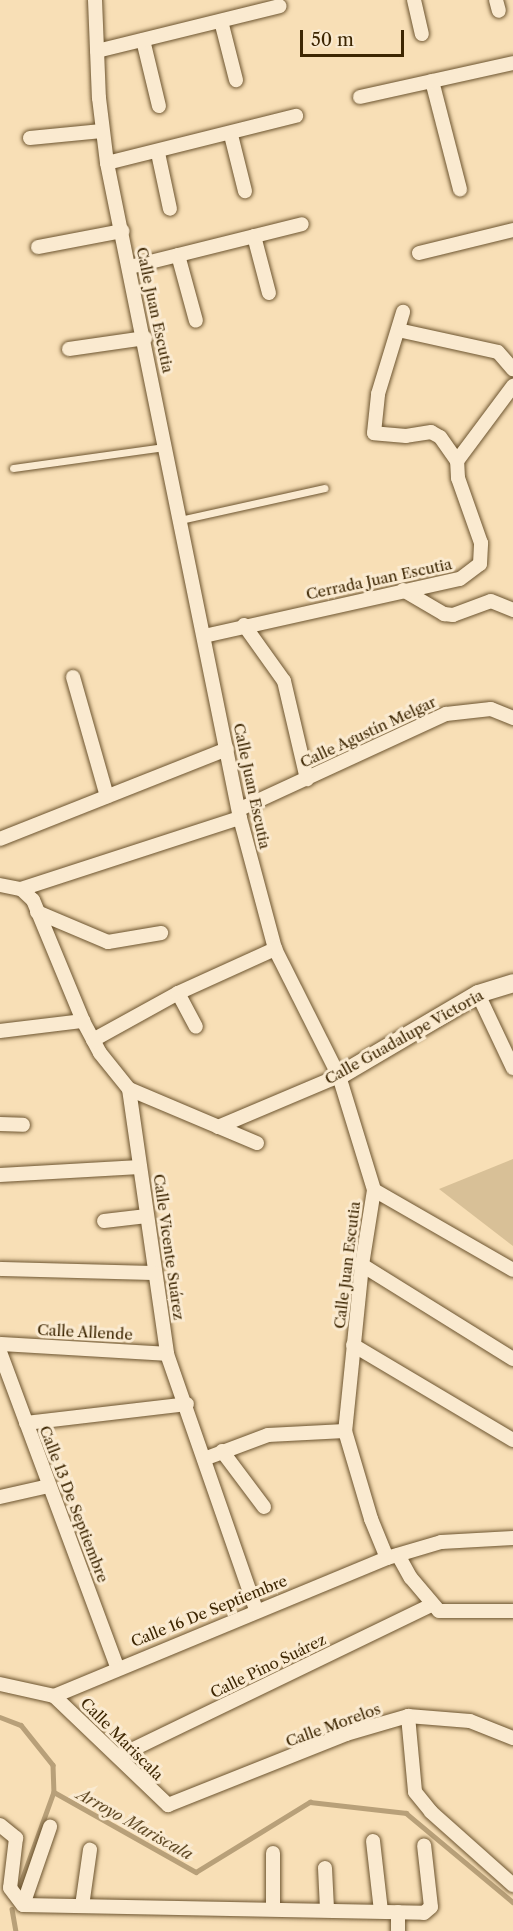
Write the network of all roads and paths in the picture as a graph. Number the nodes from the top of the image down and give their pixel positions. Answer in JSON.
{"nodes":[{"id":1,"x":95,"y":0,"type":"edge"},
{"id":2,"x":414,"y":0,"type":"edge"},
{"id":3,"x":280,"y":6,"type":"dead end"},
{"id":4,"x":221,"y":21,"type":"junction"},
{"id":5,"x":422,"y":34,"type":"dead end"},
{"id":6,"x":144,"y":40,"type":"junction"},
{"id":7,"x":97,"y":51,"type":"junction"},
{"id":8,"x":513,"y":63,"type":"edge"},
{"id":9,"x":236,"y":80,"type":"dead end"},
{"id":10,"x":432,"y":81,"type":"junction"},
{"id":11,"x":360,"y":97,"type":"dead end"},
{"id":12,"x":159,"y":106,"type":"dead end"},
{"id":13,"x":296,"y":116,"type":"dead end"},
{"id":14,"x":102,"y":131,"type":"junction"},
{"id":15,"x":231,"y":135,"type":"junction"},
{"id":16,"x":30,"y":138,"type":"dead end"},
{"id":17,"x":158,"y":153,"type":"junction"},
{"id":18,"x":107,"y":163,"type":"junction"},
{"id":19,"x":460,"y":189,"type":"dead end"},
{"id":20,"x":245,"y":190,"type":"dead end"},
{"id":21,"x":170,"y":209,"type":"dead end"},
{"id":22,"x":302,"y":224,"type":"dead end"},
{"id":23,"x":513,"y":230,"type":"edge"},
{"id":24,"x":122,"y":231,"type":"junction"},
{"id":25,"x":254,"y":236,"type":"junction"},
{"id":26,"x":38,"y":247,"type":"dead end"},
{"id":27,"x":419,"y":253,"type":"dead end"},
{"id":28,"x":178,"y":255,"type":"junction"},
{"id":29,"x":130,"y":267,"type":"junction"},
{"id":30,"x":269,"y":293,"type":"dead end"},
{"id":31,"x":404,"y":312,"type":"dead end"},
{"id":32,"x":196,"y":321,"type":"dead end"},
{"id":33,"x":398,"y":330,"type":"junction"},
{"id":34,"x":145,"y":338,"type":"junction"},
{"id":35,"x":69,"y":350,"type":"dead end"},
{"id":36,"x":513,"y":369,"type":"edge"},
{"id":37,"x":513,"y":386,"type":"edge"},
{"id":38,"x":165,"y":447,"type":"junction"},
{"id":39,"x":456,"y":461,"type":"junction"},
{"id":40,"x":13,"y":468,"type":"dead end"},
{"id":41,"x":324,"y":488,"type":"dead end"},
{"id":42,"x":180,"y":520,"type":"junction"},
{"id":43,"x":403,"y":591,"type":"junction"},
{"id":44,"x":513,"y":610,"type":"edge"},
{"id":45,"x":244,"y":626,"type":"junction"},
{"id":46,"x":204,"y":636,"type":"junction"},
{"id":47,"x":72,"y":677,"type":"dead end"},
{"id":48,"x":513,"y":718,"type":"edge"},
{"id":49,"x":227,"y":750,"type":"junction"},
{"id":50,"x":307,"y":779,"type":"junction"},
{"id":51,"x":107,"y":796,"type":"junction"},
{"id":52,"x":240,"y":813,"type":"junction"},
{"id":53,"x":0,"y":839,"type":"edge"},
{"id":54,"x":0,"y":885,"type":"edge"},
{"id":55,"x":21,"y":889,"type":"junction"},
{"id":56,"x":35,"y":906,"type":"junction"},
{"id":57,"x":161,"y":933,"type":"dead end"},
{"id":58,"x":275,"y":949,"type":"junction"},
{"id":59,"x":513,"y":983,"type":"edge"},
{"id":60,"x":178,"y":993,"type":"junction"},
{"id":61,"x":478,"y":994,"type":"junction"},
{"id":62,"x":83,"y":1021,"type":"junction"},
{"id":63,"x":196,"y":1027,"type":"dead end"},
{"id":64,"x":0,"y":1031,"type":"edge"},
{"id":65,"x":93,"y":1040,"type":"junction"},
{"id":66,"x":513,"y":1068,"type":"edge"},
{"id":67,"x":339,"y":1076,"type":"junction"},
{"id":68,"x":129,"y":1089,"type":"junction"},
{"id":69,"x":0,"y":1124,"type":"edge"},
{"id":70,"x":23,"y":1125,"type":"dead end"},
{"id":71,"x":218,"y":1127,"type":"junction"},
{"id":72,"x":257,"y":1143,"type":"dead end"},
{"id":73,"x":140,"y":1167,"type":"junction"},
{"id":74,"x":0,"y":1175,"type":"edge"},
{"id":75,"x":374,"y":1190,"type":"junction"},
{"id":76,"x":147,"y":1216,"type":"junction"},
{"id":77,"x":104,"y":1221,"type":"dead end"},
{"id":78,"x":362,"y":1265,"type":"junction"},
{"id":79,"x":0,"y":1269,"type":"edge"},
{"id":80,"x":513,"y":1270,"type":"edge"},
{"id":81,"x":155,"y":1273,"type":"junction"},
{"id":82,"x":0,"y":1344,"type":"edge"},
{"id":83,"x":353,"y":1345,"type":"junction"},
{"id":84,"x":0,"y":1352,"type":"edge"},
{"id":85,"x":167,"y":1353,"type":"junction"},
{"id":86,"x":513,"y":1359,"type":"edge"},
{"id":87,"x":187,"y":1404,"type":"junction"},
{"id":88,"x":26,"y":1423,"type":"junction"},
{"id":89,"x":345,"y":1431,"type":"junction"},
{"id":90,"x":513,"y":1440,"type":"edge"},
{"id":91,"x":222,"y":1451,"type":"junction"},
{"id":92,"x":204,"y":1459,"type":"junction"},
{"id":93,"x":49,"y":1486,"type":"junction"},
{"id":94,"x":0,"y":1497,"type":"edge"},
{"id":95,"x":264,"y":1508,"type":"dead end"},
{"id":96,"x":513,"y":1538,"type":"edge"},
{"id":97,"x":393,"y":1557,"type":"junction"},
{"id":98,"x":432,"y":1605,"type":"junction"},
{"id":99,"x":256,"y":1610,"type":"junction"},
{"id":100,"x":513,"y":1611,"type":"edge"},
{"id":101,"x":117,"y":1667,"type":"junction"},
{"id":102,"x":0,"y":1684,"type":"edge"},
{"id":103,"x":54,"y":1696,"type":"junction"},
{"id":104,"x":408,"y":1716,"type":"junction"},
{"id":105,"x":513,"y":1738,"type":"edge"},
{"id":106,"x":119,"y":1756,"type":"junction"},
{"id":107,"x":168,"y":1805,"type":"joint"},
{"id":108,"x":0,"y":1825,"type":"edge"},
{"id":109,"x":50,"y":1827,"type":"dead end"},
{"id":110,"x":373,"y":1841,"type":"dead end"},
{"id":111,"x":424,"y":1845,"type":"dead end"},
{"id":112,"x":90,"y":1851,"type":"dead end"},
{"id":113,"x":273,"y":1853,"type":"dead end"},
{"id":114,"x":325,"y":1868,"type":"dead end"},
{"id":115,"x":513,"y":1885,"type":"edge"},
{"id":116,"x":18,"y":1900,"type":"junction"},
{"id":117,"x":82,"y":1906,"type":"junction"},
{"id":118,"x":273,"y":1908,"type":"junction"},
{"id":119,"x":327,"y":1909,"type":"junction"},
{"id":120,"x":381,"y":1911,"type":"junction"},
{"id":121,"x":399,"y":1912,"type":"junction"},
{"id":122,"x":398,"y":1931,"type":"edge"}],
"edges":[{"from":1,"to":7,"type":"street","name":"Calle Juan Escutia"},
{"from":2,"to":5,"type":"street"},
{"from":3,"to":4,"type":"street"},
{"from":4,"to":6,"type":"street"},
{"from":4,"to":9,"type":"street"},
{"from":6,"to":7,"type":"street"},
{"from":6,"to":12,"type":"street"},
{"from":7,"to":14,"type":"street","name":"Calle Juan Escutia"},
{"from":8,"to":10,"type":"street"},
{"from":10,"to":11,"type":"street"},
{"from":10,"to":19,"type":"street"},
{"from":13,"to":15,"type":"street"},
{"from":14,"to":16,"type":"street"},
{"from":14,"to":18,"type":"street","name":"Calle Juan Escutia"},
{"from":15,"to":17,"type":"street"},
{"from":15,"to":20,"type":"street"},
{"from":17,"to":18,"type":"street"},
{"from":17,"to":21,"type":"street"},
{"from":18,"to":24,"type":"street","name":"Calle Juan Escutia"},
{"from":22,"to":25,"type":"street"},
{"from":23,"to":27,"type":"street"},
{"from":24,"to":26,"type":"street"},
{"from":24,"to":29,"type":"street","name":"Calle Juan Escutia"},
{"from":25,"to":28,"type":"street"},
{"from":25,"to":30,"type":"street"},
{"from":28,"to":29,"type":"street"},
{"from":28,"to":32,"type":"street"},
{"from":29,"to":34,"type":"street","name":"Calle Juan Escutia"},
{"from":31,"to":33,"type":"street","name":"Cerrada Juan Escutia"},
{"from":33,"to":36,"type":"street"},
{"from":33,"to":39,"type":"street","name":"Cerrada Juan Escutia"},
{"from":34,"to":35,"type":"street"},
{"from":34,"to":38,"type":"street","name":"Calle Juan Escutia"},
{"from":37,"to":39,"type":"street"},
{"from":38,"to":40,"type":"lane"},
{"from":38,"to":42,"type":"street","name":"Calle Juan Escutia"},
{"from":39,"to":43,"type":"street","name":"Cerrada Juan Escutia"},
{"from":41,"to":42,"type":"lane"},
{"from":42,"to":46,"type":"street","name":"Calle Juan Escutia"},
{"from":43,"to":44,"type":"street"},
{"from":43,"to":45,"type":"street","name":"Cerrada Juan Escutia"},
{"from":45,"to":46,"type":"street","name":"Cerrada Juan Escutia"},
{"from":45,"to":50,"type":"street"},
{"from":46,"to":49,"type":"street","name":"Calle Juan Escutia"},
{"from":47,"to":51,"type":"street"},
{"from":48,"to":50,"type":"street","name":"Calle Agustín Melgar"},
{"from":49,"to":51,"type":"street"},
{"from":49,"to":52,"type":"street","name":"Calle Juan Escutia"},
{"from":50,"to":52,"type":"street","name":"Calle Agustín Melgar"},
{"from":51,"to":53,"type":"street"},
{"from":52,"to":55,"type":"street","name":"Calle Agustín Melgar"},
{"from":52,"to":58,"type":"street","name":"Calle Juan Escutia"},
{"from":54,"to":55,"type":"street","name":"Calle Agustín Melgar"},
{"from":55,"to":56,"type":"street"},
{"from":56,"to":57,"type":"street"},
{"from":56,"to":62,"type":"street","name":"Calle Vicente Suárez"},
{"from":58,"to":60,"type":"street"},
{"from":58,"to":67,"type":"street","name":"Calle Juan Escutia"},
{"from":59,"to":61,"type":"street","name":"Calle Guadalupe Victoria"},
{"from":60,"to":63,"type":"street"},
{"from":60,"to":65,"type":"street"},
{"from":61,"to":66,"type":"street"},
{"from":61,"to":67,"type":"street","name":"Calle Guadalupe Victoria"},
{"from":62,"to":64,"type":"street"},
{"from":62,"to":65,"type":"street","name":"Calle Vicente Suárez"},
{"from":65,"to":68,"type":"street","name":"Calle Vicente Suárez"},
{"from":67,"to":71,"type":"street","name":"Calle Guadalupe Victoria"},
{"from":67,"to":75,"type":"street","name":"Calle Juan Escutia"},
{"from":68,"to":71,"type":"street"},
{"from":68,"to":73,"type":"street","name":"Calle Vicente Suárez"},
{"from":69,"to":70,"type":"street"},
{"from":71,"to":72,"type":"street"},
{"from":73,"to":74,"type":"street"},
{"from":73,"to":76,"type":"street","name":"Calle Vicente Suárez"},
{"from":75,"to":78,"type":"street","name":"Calle Juan Escutia"},
{"from":75,"to":80,"type":"street"},
{"from":76,"to":77,"type":"street"},
{"from":76,"to":81,"type":"street","name":"Calle Vicente Suárez"},
{"from":78,"to":83,"type":"street","name":"Calle Juan Escutia"},
{"from":78,"to":86,"type":"street"},
{"from":79,"to":81,"type":"street"},
{"from":81,"to":85,"type":"street","name":"Calle Vicente Suárez"},
{"from":82,"to":85,"type":"street","name":"Calle Allende"},
{"from":83,"to":89,"type":"street","name":"Calle Juan Escutia"},
{"from":83,"to":90,"type":"street"},
{"from":84,"to":88,"type":"street","name":"Calle 13 De Septiembre"},
{"from":85,"to":87,"type":"street","name":"Calle Vicente Suárez"},
{"from":87,"to":88,"type":"street"},
{"from":87,"to":92,"type":"street","name":"Calle Vicente Suárez"},
{"from":88,"to":93,"type":"street","name":"Calle 13 De Septiembre"},
{"from":89,"to":91,"type":"street"},
{"from":89,"to":97,"type":"street","name":"Calle Juan Escutia"},
{"from":91,"to":92,"type":"street"},
{"from":91,"to":95,"type":"street"},
{"from":92,"to":99,"type":"street","name":"Calle Vicente Suárez"},
{"from":93,"to":94,"type":"street"},
{"from":93,"to":101,"type":"street","name":"Calle 13 De Septiembre"},
{"from":96,"to":97,"type":"street","name":"Calle 16 De Septiembre"},
{"from":97,"to":98,"type":"street"},
{"from":97,"to":99,"type":"street","name":"Calle 16 De Septiembre"},
{"from":98,"to":100,"type":"street"},
{"from":98,"to":106,"type":"street","name":"Calle Pino Suárez"},
{"from":99,"to":101,"type":"street","name":"Calle 16 De Septiembre"},
{"from":101,"to":103,"type":"street","name":"Calle 16 De Septiembre"},
{"from":102,"to":103,"type":"street"},
{"from":103,"to":106,"type":"street","name":"Calle Mariscala"},
{"from":104,"to":105,"type":"street","name":"Calle Morelos"},
{"from":104,"to":107,"type":"street","name":"Calle Morelos"},
{"from":104,"to":115,"type":"street"},
{"from":106,"to":107,"type":"street","name":"Calle Mariscala"},
{"from":108,"to":116,"type":"street"},
{"from":109,"to":116,"type":"street"},
{"from":110,"to":120,"type":"street"},
{"from":111,"to":121,"type":"street"},
{"from":112,"to":117,"type":"street"},
{"from":113,"to":118,"type":"street"},
{"from":114,"to":119,"type":"street"},
{"from":116,"to":117,"type":"street"},
{"from":117,"to":118,"type":"street"},
{"from":118,"to":119,"type":"street"},
{"from":119,"to":120,"type":"street"},
{"from":120,"to":121,"type":"street"},
{"from":121,"to":122,"type":"street"}]}
